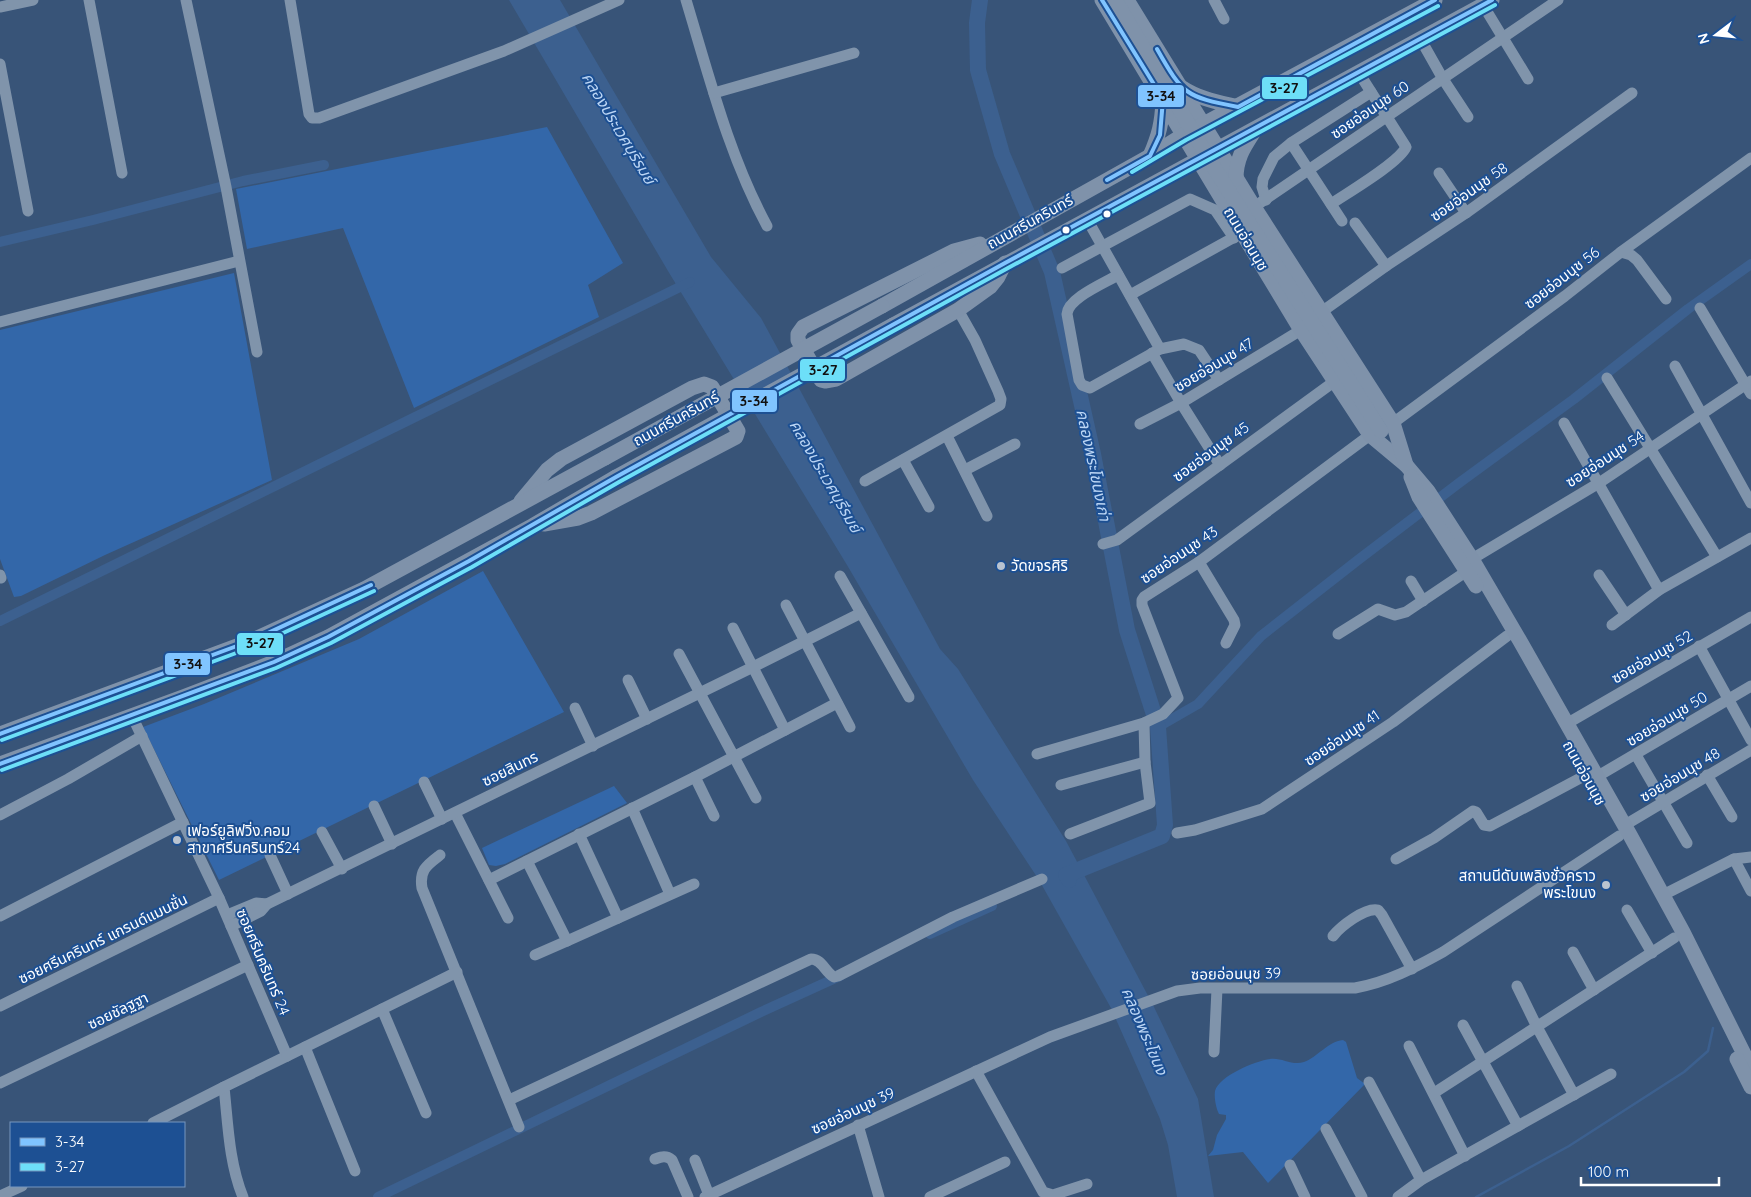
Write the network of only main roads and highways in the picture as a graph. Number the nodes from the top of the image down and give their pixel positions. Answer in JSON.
{"nodes":[{"id":1,"x":1102,"y":0,"type":"edge"},
{"id":2,"x":1115,"y":0,"type":"edge"},
{"id":3,"x":1127,"y":0,"type":"edge"},
{"id":4,"x":1435,"y":0,"type":"edge"},
{"id":5,"x":1487,"y":2,"type":"edge"},
{"id":6,"x":1162,"y":57,"type":"junction"},
{"id":7,"x":1144,"y":68,"type":"junction"},
{"id":8,"x":1180,"y":86,"type":"junction"},
{"id":9,"x":1163,"y":99,"type":"junction"},
{"id":10,"x":1238,"y":106,"type":"junction"},
{"id":11,"x":1203,"y":125,"type":"junction"},
{"id":12,"x":1256,"y":129,"type":"junction"},
{"id":13,"x":1183,"y":135,"type":"junction"},
{"id":14,"x":1218,"y":148,"type":"junction"},
{"id":15,"x":1150,"y":156,"type":"junction"},
{"id":16,"x":1198,"y":159,"type":"junction"},
{"id":17,"x":1162,"y":178,"type":"junction"},
{"id":18,"x":1236,"y":179,"type":"junction"},
{"id":19,"x":1216,"y":190,"type":"junction"},
{"id":20,"x":1260,"y":203,"type":"junction"},
{"id":21,"x":1237,"y":231,"type":"junction"},
{"id":22,"x":994,"y":242,"type":"junction"},
{"id":23,"x":1005,"y":263,"type":"junction"},
{"id":24,"x":1381,"y":430,"type":"junction"},
{"id":25,"x":518,"y":505,"type":"junction"},
{"id":26,"x":532,"y":526,"type":"junction"},
{"id":27,"x":1467,"y":565,"type":"junction"},
{"id":28,"x":1564,"y":725,"type":"junction"},
{"id":29,"x":0,"y":734,"type":"edge"},
{"id":30,"x":0,"y":764,"type":"edge"},
{"id":31,"x":1679,"y":935,"type":"junction"},
{"id":32,"x":1751,"y":1068,"type":"edge"},
{"id":33,"x":1751,"y":1087,"type":"edge"}],
"edges":[{"from":1,"to":7,"type":"main road","name":"ถนนอ่อนนุช"},
{"from":2,"to":24,"type":"main road","name":"ถนนอ่อนนุช","bridge":true},
{"from":3,"to":6,"type":"main road","name":"ถนนอ่อนนุช"},
{"from":4,"to":10,"type":"main road","name":"ถนนศรีนครินทร์"},
{"from":5,"to":12,"type":"main road","name":"ถนนศรีนครินทร์"},
{"from":6,"to":7,"type":"main road"},
{"from":6,"to":8,"type":"main road","name":"ถนนอ่อนนุช"},
{"from":7,"to":9,"type":"main road","name":"ถนนอ่อนนุช"},
{"from":8,"to":10,"type":"main road"},
{"from":8,"to":11,"type":"main road","name":"ถนนอ่อนนุช"},
{"from":9,"to":13,"type":"main road","name":"ถนนอ่อนนุช"},
{"from":9,"to":15,"type":"main road"},
{"from":10,"to":11,"type":"main road","name":"ถนนศรีนครินทร์"},
{"from":11,"to":13,"type":"main road","name":"ถนนศรีนครินทร์"},
{"from":11,"to":14,"type":"main road","name":"ถนนอ่อนนุช"},
{"from":12,"to":14,"type":"main road","name":"ถนนศรีนครินทร์"},
{"from":12,"to":18,"type":"main road"},
{"from":13,"to":15,"type":"main road","name":"ถนนศรีนครินทร์"},
{"from":13,"to":16,"type":"main road","name":"ถนนอ่อนนุช"},
{"from":14,"to":16,"type":"main road","name":"ถนนศรีนครินทร์"},
{"from":14,"to":18,"type":"main road","name":"ถนนอ่อนนุช"},
{"from":15,"to":22,"type":"main road","name":"ถนนศรีนครินทร์"},
{"from":16,"to":17,"type":"main road","name":"ถนนศรีนครินทร์"},
{"from":16,"to":19,"type":"main road","name":"ถนนอ่อนนุช"},
{"from":17,"to":19,"type":"main road"},
{"from":17,"to":23,"type":"main road","name":"ถนนศรีนครินทร์"},
{"from":18,"to":20,"type":"main road","name":"ถนนอ่อนนุช"},
{"from":19,"to":21,"type":"main road","name":"ถนนอ่อนนุช"},
{"from":20,"to":21,"type":"main road"},
{"from":20,"to":24,"type":"main road","name":"ถนนอ่อนนุช"},
{"from":21,"to":24,"type":"main road","name":"ถนนอ่อนนุช"},
{"from":22,"to":23,"type":"main road"},
{"from":22,"to":25,"type":"main road","name":"ถนนศรีนครินทร์","bridge":true},
{"from":23,"to":26,"type":"main road","name":"ถนนศรีนครินทร์","bridge":true},
{"from":24,"to":27,"type":"main road","name":"ถนนอ่อนนุช"},
{"from":25,"to":26,"type":"main road"},
{"from":25,"to":29,"type":"main road","name":"ถนนศรีนครินทร์"},
{"from":26,"to":30,"type":"main road","name":"ถนนศรีนครินทร์"},
{"from":27,"to":28,"type":"main road","name":"ถนนอ่อนนุช"},
{"from":27,"to":28,"type":"main road","name":"ถนนอ่อนนุช"},
{"from":28,"to":31,"type":"main road","name":"ถนนอ่อนนุช"},
{"from":31,"to":32,"type":"main road","name":"ถนนอ่อนนุช"},
{"from":31,"to":33,"type":"main road","name":"ถนนอ่อนนุช"}]}
